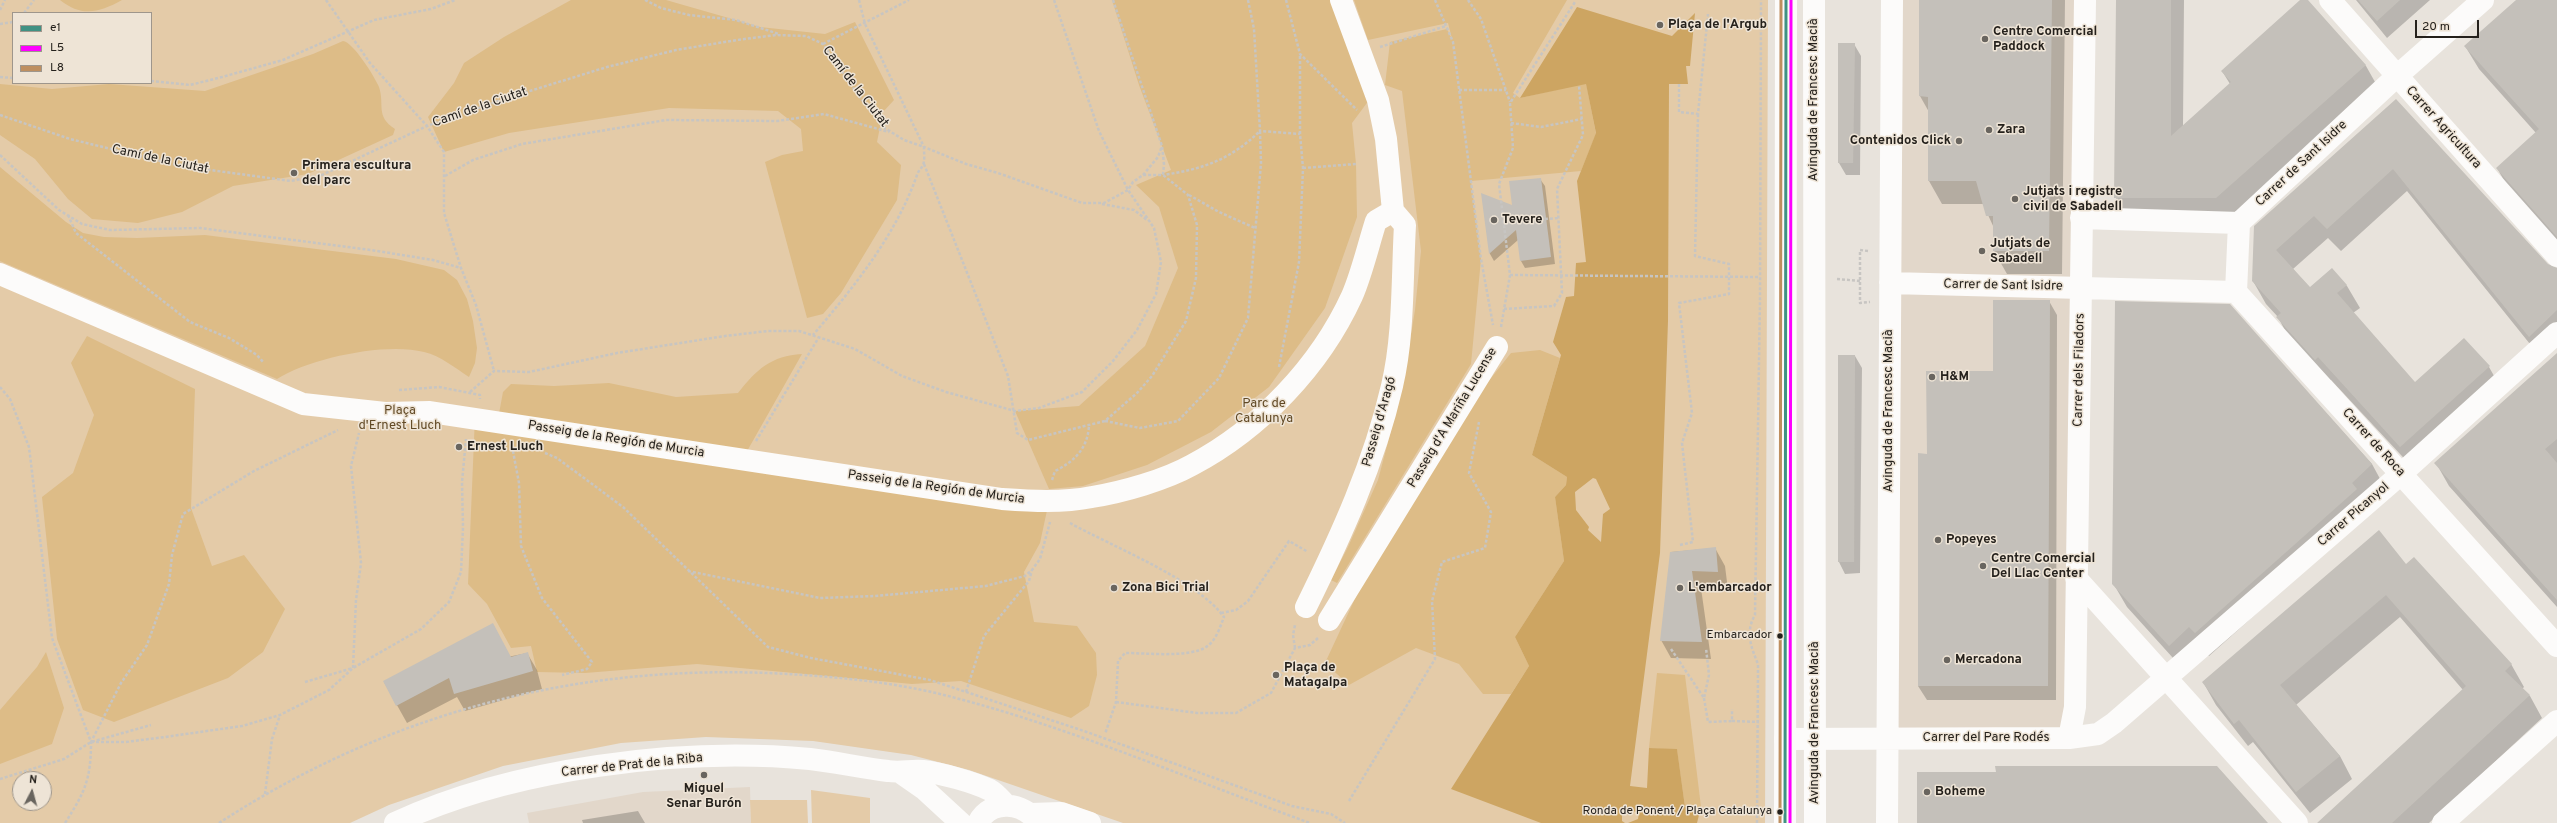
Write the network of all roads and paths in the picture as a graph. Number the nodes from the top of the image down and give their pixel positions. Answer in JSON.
{"nodes":[{"id":1,"x":4,"y":0,"type":"edge"},
{"id":2,"x":34,"y":0,"type":"edge"},
{"id":3,"x":326,"y":0,"type":"edge"},
{"id":4,"x":455,"y":0,"type":"edge"},
{"id":5,"x":645,"y":0,"type":"edge"},
{"id":6,"x":859,"y":0,"type":"edge"},
{"id":7,"x":909,"y":0,"type":"edge"},
{"id":8,"x":1054,"y":0,"type":"edge"},
{"id":9,"x":1113,"y":0,"type":"edge"},
{"id":10,"x":1248,"y":0,"type":"edge"},
{"id":11,"x":1286,"y":0,"type":"edge"},
{"id":12,"x":1341,"y":0,"type":"edge"},
{"id":13,"x":1435,"y":0,"type":"edge"},
{"id":14,"x":1468,"y":0,"type":"edge"},
{"id":15,"x":1761,"y":0,"type":"edge"},
{"id":16,"x":1786,"y":0,"type":"edge"},
{"id":17,"x":1814,"y":0,"type":"edge"},
{"id":18,"x":1892,"y":0,"type":"edge"},
{"id":19,"x":2084,"y":0,"type":"edge"},
{"id":20,"x":2330,"y":0,"type":"edge"},
{"id":21,"x":2483,"y":0,"type":"edge"},
{"id":22,"x":1575,"y":2,"type":"dead end"},
{"id":23,"x":0,"y":10,"type":"edge"},
{"id":24,"x":25,"y":12,"type":"edge"},
{"id":25,"x":1708,"y":14,"type":"dead end"},
{"id":26,"x":12,"y":22,"type":"edge"},
{"id":27,"x":865,"y":23,"type":"junction"},
{"id":28,"x":0,"y":24,"type":"edge"},
{"id":29,"x":1446,"y":26,"type":"junction"},
{"id":30,"x":347,"y":32,"type":"junction"},
{"id":31,"x":781,"y":35,"type":"junction"},
{"id":32,"x":823,"y":44,"type":"junction"},
{"id":33,"x":1361,"y":53,"type":"junction"},
{"id":34,"x":1300,"y":54,"type":"junction"},
{"id":35,"x":2397,"y":76,"type":"junction"},
{"id":36,"x":0,"y":77,"type":"edge"},
{"id":37,"x":12,"y":78,"type":"edge"},
{"id":38,"x":152,"y":82,"type":"edge"},
{"id":39,"x":1679,"y":84,"type":"dead end"},
{"id":40,"x":1579,"y":85,"type":"dead end"},
{"id":41,"x":1459,"y":90,"type":"junction"},
{"id":42,"x":1506,"y":90,"type":"junction"},
{"id":43,"x":1510,"y":103,"type":"junction"},
{"id":44,"x":1361,"y":114,"type":"dead end"},
{"id":45,"x":1698,"y":114,"type":"junction"},
{"id":46,"x":0,"y":115,"type":"edge"},
{"id":47,"x":1582,"y":119,"type":"junction"},
{"id":48,"x":1511,"y":123,"type":"junction"},
{"id":49,"x":427,"y":126,"type":"junction"},
{"id":50,"x":1260,"y":131,"type":"junction"},
{"id":51,"x":891,"y":133,"type":"junction"},
{"id":52,"x":1300,"y":134,"type":"junction"},
{"id":53,"x":1162,"y":146,"type":"junction"},
{"id":54,"x":924,"y":147,"type":"junction"},
{"id":55,"x":0,"y":155,"type":"edge"},
{"id":56,"x":924,"y":164,"type":"junction"},
{"id":57,"x":1356,"y":164,"type":"dead end"},
{"id":58,"x":1303,"y":168,"type":"junction"},
{"id":59,"x":1143,"y":175,"type":"junction"},
{"id":60,"x":1162,"y":175,"type":"junction"},
{"id":61,"x":444,"y":176,"type":"junction"},
{"id":62,"x":1128,"y":190,"type":"junction"},
{"id":63,"x":1188,"y":195,"type":"junction"},
{"id":64,"x":1099,"y":203,"type":"junction"},
{"id":65,"x":68,"y":215,"type":"junction"},
{"id":66,"x":1559,"y":218,"type":"junction"},
{"id":67,"x":2081,"y":218,"type":"junction"},
{"id":68,"x":1391,"y":219,"type":"junction"},
{"id":69,"x":1505,"y":222,"type":"junction"},
{"id":70,"x":2239,"y":223,"type":"junction"},
{"id":71,"x":1154,"y":228,"type":"junction"},
{"id":72,"x":1255,"y":228,"type":"junction"},
{"id":73,"x":2557,"y":256,"type":"edge"},
{"id":74,"x":461,"y":268,"type":"junction"},
{"id":75,"x":0,"y":274,"type":"edge"},
{"id":76,"x":1510,"y":275,"type":"junction"},
{"id":77,"x":1729,"y":277,"type":"junction"},
{"id":78,"x":1760,"y":277,"type":"junction"},
{"id":79,"x":1890,"y":283,"type":"junction"},
{"id":80,"x":2081,"y":288,"type":"junction"},
{"id":81,"x":2236,"y":292,"type":"junction"},
{"id":82,"x":1504,"y":309,"type":"junction"},
{"id":83,"x":2557,"y":333,"type":"edge"},
{"id":84,"x":813,"y":335,"type":"junction"},
{"id":85,"x":819,"y":337,"type":"junction"},
{"id":86,"x":1497,"y":347,"type":"junction"},
{"id":87,"x":266,"y":365,"type":"dead end"},
{"id":88,"x":494,"y":371,"type":"junction"},
{"id":89,"x":0,"y":387,"type":"edge"},
{"id":90,"x":395,"y":392,"type":"dead end"},
{"id":91,"x":470,"y":392,"type":"junction"},
{"id":92,"x":1284,"y":393,"type":"junction"},
{"id":93,"x":480,"y":395,"type":"dead end"},
{"id":94,"x":365,"y":411,"type":"junction"},
{"id":95,"x":1015,"y":411,"type":"junction"},
{"id":96,"x":1481,"y":417,"type":"dead end"},
{"id":97,"x":1105,"y":421,"type":"junction"},
{"id":98,"x":1090,"y":425,"type":"junction"},
{"id":99,"x":466,"y":435,"type":"dead end"},
{"id":100,"x":518,"y":445,"type":"dead end"},
{"id":101,"x":539,"y":450,"type":"dead end"},
{"id":102,"x":748,"y":460,"type":"junction"},
{"id":103,"x":2401,"y":474,"type":"junction"},
{"id":104,"x":1051,"y":498,"type":"junction"},
{"id":105,"x":1289,"y":541,"type":"dead end"},
{"id":106,"x":1680,"y":545,"type":"dead end"},
{"id":107,"x":1032,"y":570,"type":"junction"},
{"id":108,"x":688,"y":571,"type":"junction"},
{"id":109,"x":2076,"y":578,"type":"junction"},
{"id":110,"x":1306,"y":607,"type":"dead end"},
{"id":111,"x":1220,"y":613,"type":"junction"},
{"id":112,"x":1329,"y":620,"type":"joint"},
{"id":113,"x":2557,"y":646,"type":"edge"},
{"id":114,"x":1706,"y":648,"type":"dead end"},
{"id":115,"x":1670,"y":649,"type":"dead end"},
{"id":116,"x":353,"y":668,"type":"junction"},
{"id":117,"x":562,"y":675,"type":"dead end"},
{"id":118,"x":2165,"y":678,"type":"junction"},
{"id":119,"x":304,"y":682,"type":"dead end"},
{"id":120,"x":966,"y":692,"type":"junction"},
{"id":121,"x":1704,"y":698,"type":"junction"},
{"id":122,"x":1116,"y":702,"type":"junction"},
{"id":123,"x":1732,"y":709,"type":"dead end"},
{"id":124,"x":280,"y":715,"type":"junction"},
{"id":125,"x":1732,"y":721,"type":"junction"},
{"id":126,"x":2557,"y":721,"type":"edge"},
{"id":127,"x":1759,"y":722,"type":"junction"},
{"id":128,"x":150,"y":725,"type":"dead end"},
{"id":129,"x":1105,"y":734,"type":"dead end"},
{"id":130,"x":1816,"y":738,"type":"junction"},
{"id":131,"x":1888,"y":738,"type":"junction"},
{"id":132,"x":2069,"y":738,"type":"junction"},
{"id":133,"x":1785,"y":739,"type":"junction"},
{"id":134,"x":92,"y":742,"type":"junction"},
{"id":135,"x":901,"y":773,"type":"junction"},
{"id":136,"x":0,"y":779,"type":"edge"},
{"id":137,"x":265,"y":794,"type":"junction"},
{"id":138,"x":1349,"y":801,"type":"dead end"},
{"id":139,"x":1006,"y":805,"type":"junction"},
{"id":140,"x":1034,"y":818,"type":"edge"},
{"id":141,"x":65,"y":823,"type":"edge"},
{"id":142,"x":219,"y":823,"type":"edge"},
{"id":143,"x":395,"y":823,"type":"edge"},
{"id":144,"x":961,"y":823,"type":"edge"},
{"id":145,"x":978,"y":823,"type":"edge"},
{"id":146,"x":1090,"y":823,"type":"edge"},
{"id":147,"x":1310,"y":823,"type":"edge"},
{"id":148,"x":1345,"y":823,"type":"edge"},
{"id":149,"x":1757,"y":823,"type":"edge"},
{"id":150,"x":1785,"y":823,"type":"edge"},
{"id":151,"x":1815,"y":823,"type":"edge"},
{"id":152,"x":1887,"y":823,"type":"edge"},
{"id":153,"x":2297,"y":823,"type":"edge"},
{"id":154,"x":2443,"y":823,"type":"edge"}],
"edges":[{"from":1,"to":23,"type":"path"},
{"from":2,"to":24,"type":"path"},
{"from":3,"to":30,"type":"path"},
{"from":4,"to":30,"type":"path"},
{"from":5,"to":31,"type":"path"},
{"from":6,"to":27,"type":"path"},
{"from":7,"to":27,"type":"path"},
{"from":8,"to":62,"type":"path"},
{"from":9,"to":53,"type":"path"},
{"from":10,"to":50,"type":"path"},
{"from":11,"to":34,"type":"path"},
{"from":12,"to":33,"type":"street","name":"Passeig d'Aragó"},
{"from":13,"to":29,"type":"path"},
{"from":14,"to":42,"type":"path","name":"Passeig d'A Mariña Lucense"},
{"from":15,"to":78,"type":"path"},
{"from":16,"to":133,"type":"street"},
{"from":17,"to":130,"type":"street","name":"Avinguda de Francesc Macià"},
{"from":18,"to":79,"type":"street","name":"Avinguda de Francesc Macià"},
{"from":19,"to":67,"type":"street","name":"Carrer dels Filadors"},
{"from":20,"to":35,"type":"street","name":"Carrer Agricultura"},
{"from":21,"to":35,"type":"street","name":"Carrer de Sant Isidre"},
{"from":22,"to":43,"type":"path"},
{"from":25,"to":45,"type":"path"},
{"from":26,"to":28,"type":"path"},
{"from":27,"to":32,"type":"path"},
{"from":27,"to":54,"type":"path"},
{"from":29,"to":33,"type":"path"},
{"from":29,"to":41,"type":"path"},
{"from":30,"to":38,"type":"path"},
{"from":30,"to":49,"type":"path"},
{"from":31,"to":32,"type":"path","name":"Camí de la Ciutat"},
{"from":31,"to":49,"type":"path","name":"Camí de la Ciutat"},
{"from":32,"to":51,"type":"path","name":"Camí de la Ciutat"},
{"from":33,"to":68,"type":"street","name":"Passeig d'Aragó"},
{"from":34,"to":44,"type":"path"},
{"from":34,"to":52,"type":"path"},
{"from":35,"to":70,"type":"street","name":"Carrer de Sant Isidre"},
{"from":35,"to":73,"type":"street","name":"Carrer Agricultura"},
{"from":36,"to":37,"type":"path"},
{"from":39,"to":45,"type":"path"},
{"from":40,"to":47,"type":"path"},
{"from":41,"to":42,"type":"path"},
{"from":41,"to":86,"type":"path"},
{"from":42,"to":43,"type":"path","name":"Passeig d'A Mariña Lucense"},
{"from":43,"to":48,"type":"path","name":"Passeig d'A Mariña Lucense"},
{"from":45,"to":77,"type":"path"},
{"from":46,"to":49,"type":"path","name":"Camí de la Ciutat"},
{"from":47,"to":48,"type":"path"},
{"from":47,"to":66,"type":"path"},
{"from":48,"to":69,"type":"path","name":"Passeig d'A Mariña Lucense"},
{"from":49,"to":61,"type":"path"},
{"from":50,"to":52,"type":"path"},
{"from":50,"to":60,"type":"path"},
{"from":50,"to":72,"type":"path"},
{"from":51,"to":54,"type":"path","name":"Camí de la Ciutat"},
{"from":51,"to":61,"type":"path"},
{"from":52,"to":58,"type":"path"},
{"from":53,"to":59,"type":"path"},
{"from":53,"to":60,"type":"path"},
{"from":54,"to":56,"type":"path"},
{"from":54,"to":64,"type":"path","name":"Camí de la Ciutat"},
{"from":55,"to":65,"type":"path"},
{"from":56,"to":84,"type":"path"},
{"from":56,"to":95,"type":"path"},
{"from":57,"to":58,"type":"path"},
{"from":58,"to":92,"type":"path"},
{"from":59,"to":60,"type":"path"},
{"from":59,"to":62,"type":"path"},
{"from":60,"to":63,"type":"path"},
{"from":61,"to":74,"type":"path"},
{"from":62,"to":64,"type":"path"},
{"from":62,"to":71,"type":"path"},
{"from":63,"to":72,"type":"path"},
{"from":63,"to":97,"type":"path"},
{"from":64,"to":71,"type":"path"},
{"from":65,"to":74,"type":"path"},
{"from":65,"to":87,"type":"path"},
{"from":66,"to":69,"type":"path"},
{"from":66,"to":82,"type":"path"},
{"from":67,"to":70,"type":"street"},
{"from":67,"to":80,"type":"street","name":"Carrer dels Filadors"},
{"from":68,"to":92,"type":"street","name":"Passeig de la Región de Murcia"},
{"from":68,"to":110,"type":"street","name":"Passeig d'Aragó"},
{"from":69,"to":76,"type":"path","name":"Passeig d'A Mariña Lucense"},
{"from":70,"to":81,"type":"street"},
{"from":71,"to":95,"type":"path"},
{"from":72,"to":97,"type":"path"},
{"from":74,"to":88,"type":"path"},
{"from":75,"to":94,"type":"street","name":"Passeig de la Región de Murcia"},
{"from":76,"to":77,"type":"path"},
{"from":76,"to":82,"type":"path","name":"Passeig d'A Mariña Lucense"},
{"from":77,"to":78,"type":"path"},
{"from":77,"to":106,"type":"path"},
{"from":78,"to":127,"type":"path"},
{"from":79,"to":80,"type":"street","name":"Carrer de Sant Isidre"},
{"from":79,"to":131,"type":"street","name":"Avinguda de Francesc Macià"},
{"from":80,"to":81,"type":"street","name":"Carrer de Sant Isidre"},
{"from":80,"to":109,"type":"street","name":"Carrer dels Filadors"},
{"from":81,"to":103,"type":"street","name":"Carrer de Roca"},
{"from":82,"to":86,"type":"path","name":"Passeig d'A Mariña Lucense"},
{"from":83,"to":103,"type":"street","name":"Carrer Picanyol"},
{"from":84,"to":85,"type":"path"},
{"from":84,"to":88,"type":"path"},
{"from":85,"to":95,"type":"path"},
{"from":85,"to":102,"type":"path"},
{"from":86,"to":112,"type":"street","name":"Passeig d'A Mariña Lucense"},
{"from":88,"to":91,"type":"path"},
{"from":89,"to":134,"type":"path"},
{"from":90,"to":91,"type":"path"},
{"from":91,"to":93,"type":"path"},
{"from":92,"to":104,"type":"street","name":"Passeig de la Región de Murcia"},
{"from":94,"to":102,"type":"street","name":"Passeig de la Región de Murcia"},
{"from":94,"to":116,"type":"path"},
{"from":94,"to":134,"type":"path"},
{"from":95,"to":98,"type":"path"},
{"from":96,"to":138,"type":"path"},
{"from":97,"to":98,"type":"path"},
{"from":98,"to":104,"type":"path"},
{"from":99,"to":116,"type":"path"},
{"from":100,"to":117,"type":"path"},
{"from":101,"to":108,"type":"path"},
{"from":102,"to":104,"type":"street","name":"Passeig de la Región de Murcia"},
{"from":103,"to":113,"type":"street","name":"Carrer de Roca"},
{"from":103,"to":118,"type":"street","name":"Carrer Picanyol"},
{"from":104,"to":107,"type":"path"},
{"from":104,"to":111,"type":"path"},
{"from":105,"to":111,"type":"path"},
{"from":107,"to":108,"type":"path"},
{"from":107,"to":120,"type":"path"},
{"from":108,"to":120,"type":"path"},
{"from":109,"to":118,"type":"street"},
{"from":109,"to":132,"type":"street","name":"Carrer dels Filadors"},
{"from":111,"to":122,"type":"path"},
{"from":112,"to":122,"type":"path"},
{"from":114,"to":121,"type":"path"},
{"from":115,"to":121,"type":"path"},
{"from":116,"to":119,"type":"path"},
{"from":116,"to":124,"type":"path"},
{"from":118,"to":132,"type":"street","name":"Carrer del Pare Rodés"},
{"from":118,"to":153,"type":"street"},
{"from":120,"to":148,"type":"path"},
{"from":121,"to":125,"type":"path"},
{"from":122,"to":129,"type":"path"},
{"from":123,"to":125,"type":"path"},
{"from":124,"to":134,"type":"path"},
{"from":124,"to":137,"type":"path"},
{"from":125,"to":127,"type":"path"},
{"from":126,"to":154,"type":"street"},
{"from":127,"to":149,"type":"path"},
{"from":128,"to":134,"type":"path"},
{"from":130,"to":131,"type":"street","name":"Carrer del Pare Rodés"},
{"from":130,"to":133,"type":"street","name":"Carrer del Pare Rodés"},
{"from":130,"to":151,"type":"street","name":"Avinguda de Francesc Macià"},
{"from":131,"to":132,"type":"street","name":"Carrer del Pare Rodés"},
{"from":131,"to":152,"type":"street","name":"Avinguda de Francesc Macià"},
{"from":133,"to":150,"type":"street"},
{"from":134,"to":136,"type":"path"},
{"from":134,"to":141,"type":"path"},
{"from":135,"to":139,"type":"street","name":"Carrer de Prat de la Riba"},
{"from":135,"to":143,"type":"street","name":"Carrer de Prat de la Riba"},
{"from":135,"to":144,"type":"street","name":"Carrer de Prat de la Riba"},
{"from":137,"to":142,"type":"path"},
{"from":137,"to":147,"type":"path"},
{"from":139,"to":140,"type":"street"},
{"from":139,"to":145,"type":"street"},
{"from":140,"to":146,"type":"street"}]}
